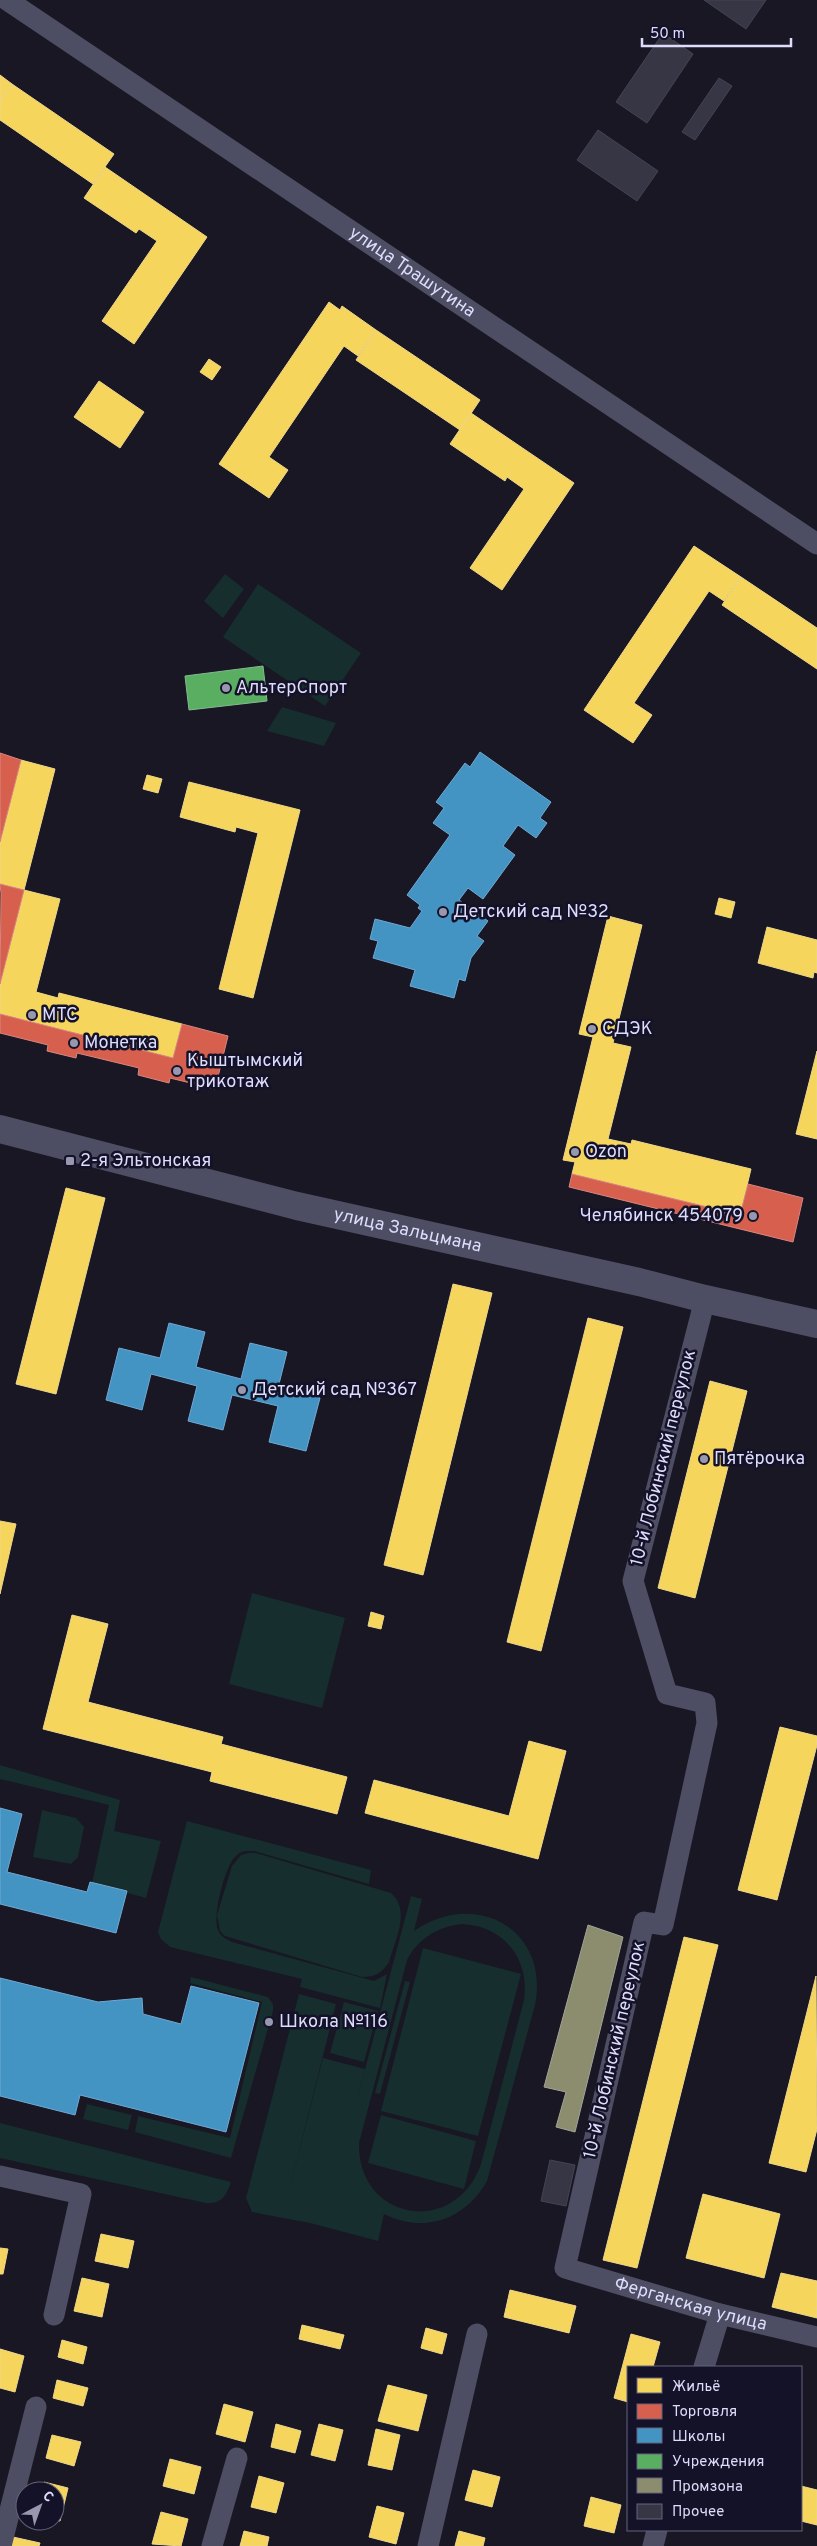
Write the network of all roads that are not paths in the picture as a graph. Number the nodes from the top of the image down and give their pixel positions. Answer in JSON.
{"nodes":[{"id":1,"x":7,"y":0,"type":"edge"},
{"id":2,"x":817,"y":544,"type":"edge"},
{"id":3,"x":0,"y":1128,"type":"edge"},
{"id":4,"x":705,"y":1299,"type":"junction"},
{"id":5,"x":817,"y":1324,"type":"edge"},
{"id":6,"x":0,"y":2176,"type":"edge"},
{"id":7,"x":565,"y":2268,"type":"joint"},
{"id":8,"x":720,"y":2314,"type":"junction"},
{"id":9,"x":54,"y":2315,"type":"dead end"},
{"id":10,"x":477,"y":2334,"type":"dead end"},
{"id":11,"x":817,"y":2337,"type":"edge"},
{"id":12,"x":704,"y":2366,"type":"edge"},
{"id":13,"x":36,"y":2407,"type":"dead end"},
{"id":14,"x":237,"y":2458,"type":"dead end"},
{"id":15,"x":657,"y":2531,"type":"edge"},
{"id":16,"x":1,"y":2546,"type":"edge"},
{"id":17,"x":212,"y":2546,"type":"edge"},
{"id":18,"x":428,"y":2546,"type":"edge"},
{"id":19,"x":653,"y":2546,"type":"edge"}],
"edges":[{"from":1,"to":2,"type":"street","name":"улица Трашутина"},
{"from":3,"to":4,"type":"street","name":"улица Зальцмана"},
{"from":4,"to":5,"type":"street","name":"улица Зальцмана"},
{"from":4,"to":7,"type":"street","name":"10-й Лобинский переулок"},
{"from":6,"to":9,"type":"street"},
{"from":7,"to":8,"type":"street","name":"Ферганская улица"},
{"from":8,"to":11,"type":"street","name":"Ферганская улица"},
{"from":8,"to":12,"type":"street"},
{"from":10,"to":18,"type":"street"},
{"from":13,"to":16,"type":"street"},
{"from":14,"to":17,"type":"street"},
{"from":15,"to":19,"type":"street"}]}
